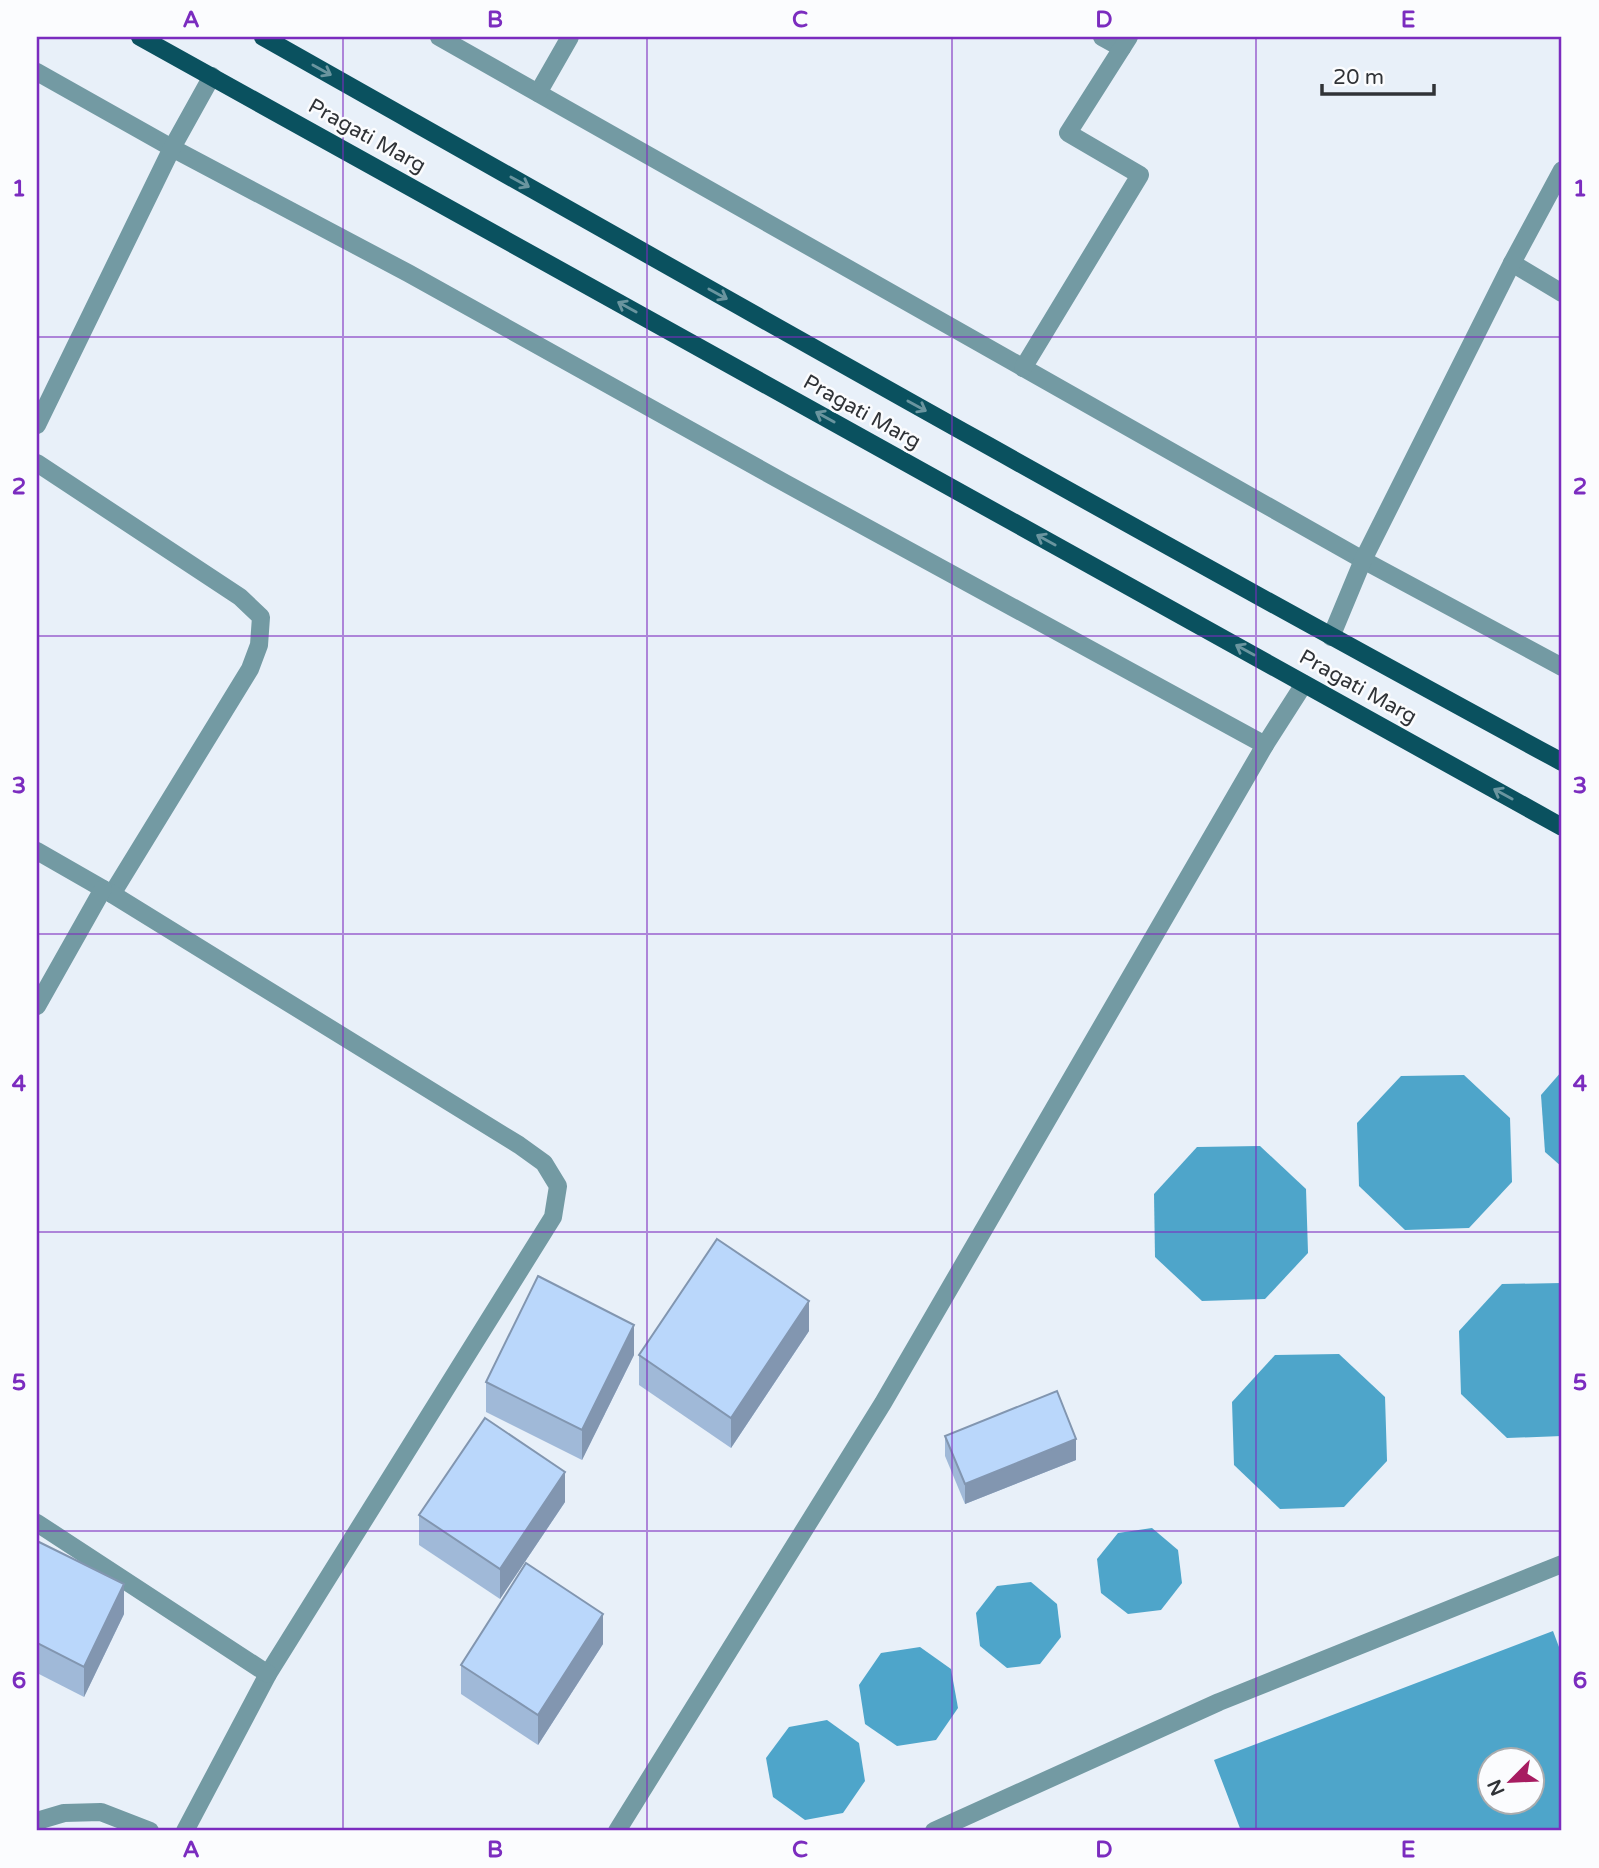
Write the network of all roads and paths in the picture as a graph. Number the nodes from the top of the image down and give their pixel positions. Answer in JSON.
{"nodes":[{"id":1,"x":263,"y":37,"type":"edge"},
{"id":2,"x":439,"y":37,"type":"edge"},
{"id":3,"x":570,"y":37,"type":"edge"},
{"id":4,"x":1102,"y":37,"type":"edge"},
{"id":5,"x":149,"y":39,"type":"edge"},
{"id":6,"x":1125,"y":42,"type":"edge"},
{"id":7,"x":37,"y":72,"type":"edge"},
{"id":8,"x":212,"y":76,"type":"junction"},
{"id":9,"x":538,"y":93,"type":"junction"},
{"id":10,"x":172,"y":148,"type":"junction"},
{"id":11,"x":1562,"y":170,"type":"edge"},
{"id":12,"x":1512,"y":263,"type":"junction"},
{"id":13,"x":1562,"y":293,"type":"edge"},
{"id":14,"x":1023,"y":368,"type":"junction"},
{"id":15,"x":37,"y":425,"type":"edge"},
{"id":16,"x":37,"y":463,"type":"edge"},
{"id":17,"x":1363,"y":561,"type":"junction"},
{"id":18,"x":1331,"y":637,"type":"junction"},
{"id":19,"x":1562,"y":667,"type":"edge"},
{"id":20,"x":1304,"y":684,"type":"junction"},
{"id":21,"x":1265,"y":746,"type":"junction"},
{"id":22,"x":1562,"y":762,"type":"edge"},
{"id":23,"x":1562,"y":827,"type":"edge"},
{"id":24,"x":37,"y":851,"type":"edge"},
{"id":25,"x":108,"y":891,"type":"junction"},
{"id":26,"x":37,"y":1006,"type":"edge"},
{"id":27,"x":37,"y":1523,"type":"edge"},
{"id":28,"x":1562,"y":1564,"type":"edge"},
{"id":29,"x":268,"y":1674,"type":"junction"},
{"id":30,"x":37,"y":1821,"type":"edge"},
{"id":31,"x":150,"y":1831,"type":"edge"},
{"id":32,"x":185,"y":1831,"type":"edge"},
{"id":33,"x":617,"y":1831,"type":"edge"},
{"id":34,"x":934,"y":1831,"type":"edge"}],
"edges":[{"from":1,"to":18,"type":"main road","name":"Pragati Marg","one_way":true},
{"from":2,"to":9,"type":"street"},
{"from":3,"to":9,"type":"street"},
{"from":4,"to":6,"type":"street"},
{"from":5,"to":8,"type":"main road","name":"Pragati Marg"},
{"from":6,"to":14,"type":"street"},
{"from":7,"to":10,"type":"street"},
{"from":8,"to":10,"type":"street"},
{"from":20,"to":8,"type":"main road","name":"Pragati Marg","one_way":true},
{"from":9,"to":14,"type":"street"},
{"from":10,"to":15,"type":"street"},
{"from":10,"to":21,"type":"street"},
{"from":11,"to":12,"type":"street"},
{"from":12,"to":13,"type":"street"},
{"from":12,"to":17,"type":"street"},
{"from":14,"to":17,"type":"street"},
{"from":16,"to":25,"type":"street"},
{"from":17,"to":18,"type":"street"},
{"from":17,"to":19,"type":"street"},
{"from":18,"to":22,"type":"main road","name":"Pragati Marg"},
{"from":20,"to":21,"type":"street"},
{"from":23,"to":20,"type":"main road","name":"Pragati Marg","one_way":true},
{"from":21,"to":33,"type":"street"},
{"from":24,"to":25,"type":"street"},
{"from":25,"to":26,"type":"street"},
{"from":25,"to":29,"type":"street"},
{"from":27,"to":29,"type":"street"},
{"from":28,"to":34,"type":"street"},
{"from":29,"to":32,"type":"street"},
{"from":30,"to":31,"type":"street"}]}
